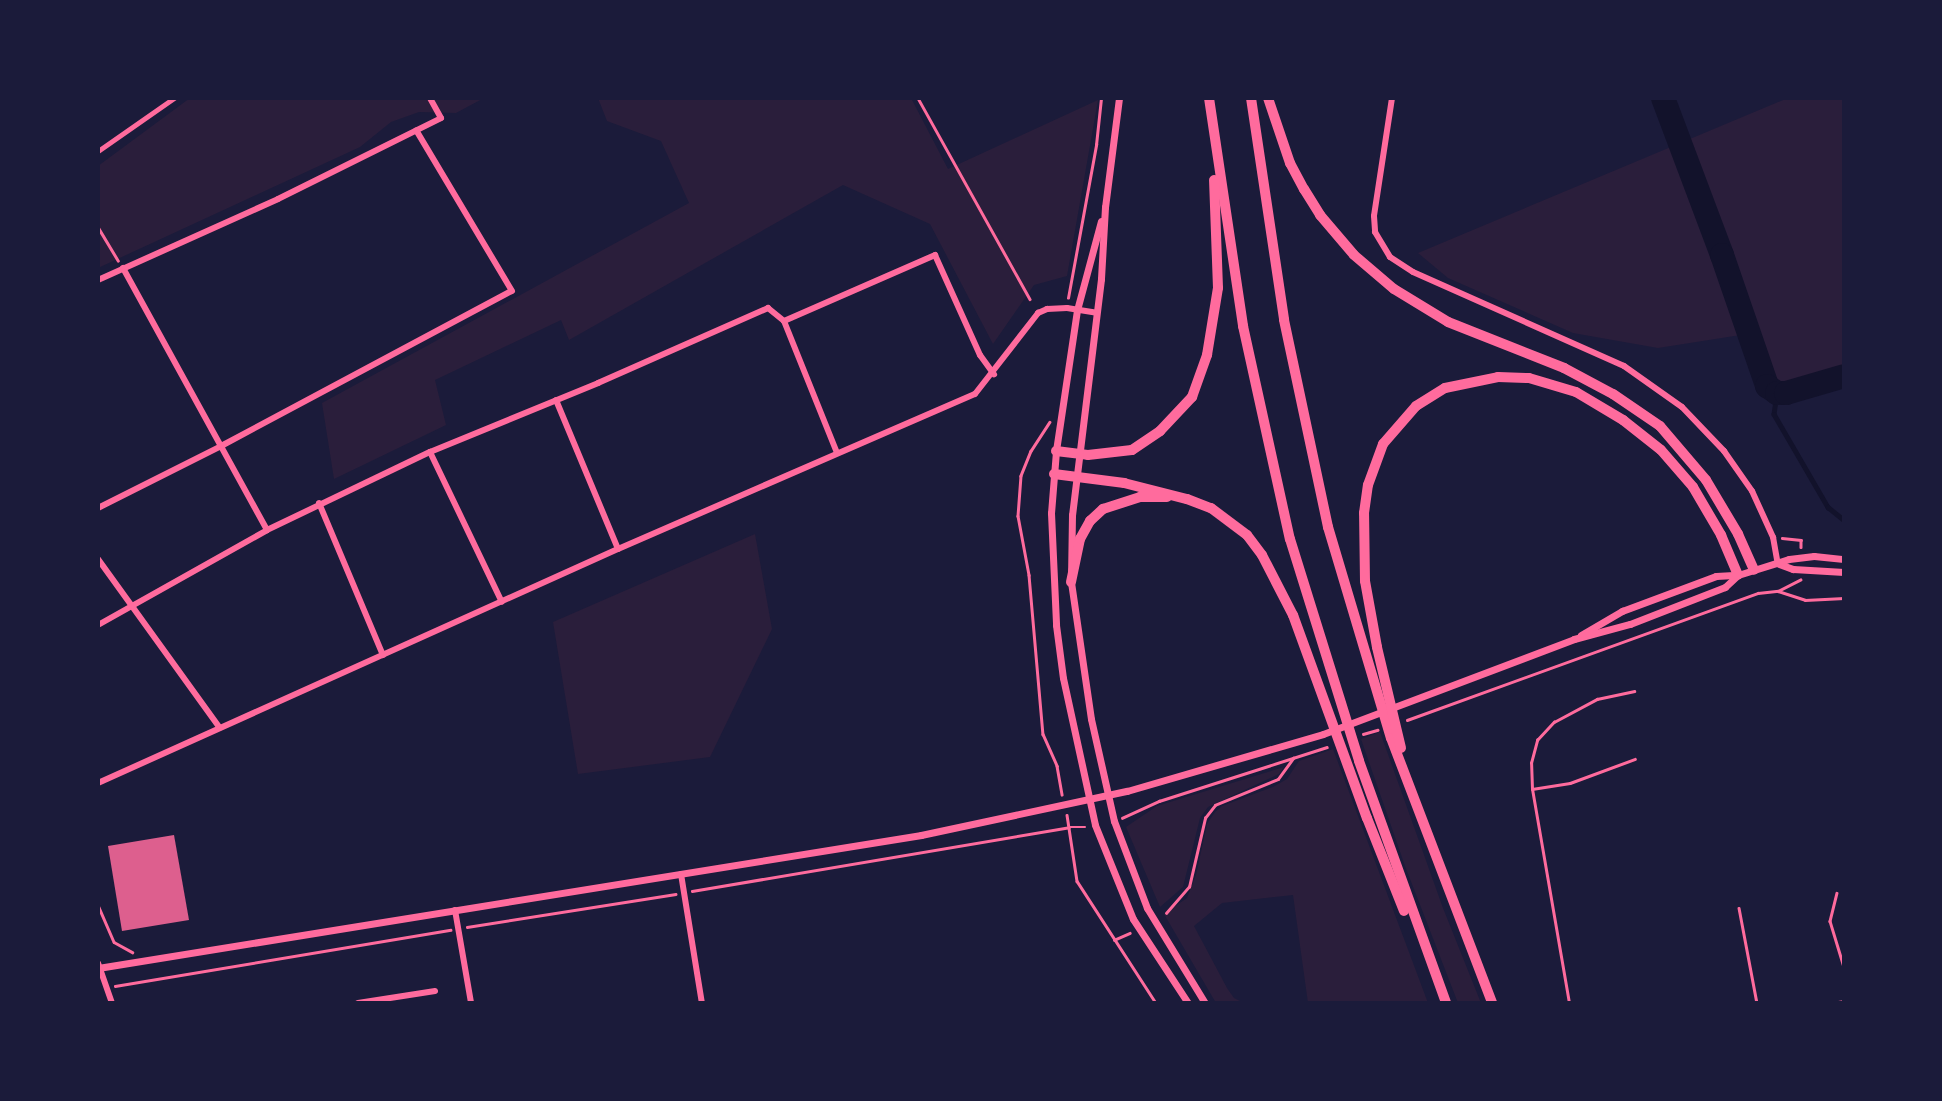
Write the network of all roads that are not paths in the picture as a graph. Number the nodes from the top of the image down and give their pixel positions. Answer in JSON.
{"nodes":[{"id":1,"x":174,"y":98,"type":"edge"},
{"id":2,"x":430,"y":98,"type":"edge"},
{"id":3,"x":1119,"y":98,"type":"edge"},
{"id":4,"x":1251,"y":98,"type":"edge"},
{"id":5,"x":1268,"y":98,"type":"edge"},
{"id":6,"x":1392,"y":98,"type":"edge"},
{"id":7,"x":1209,"y":101,"type":"edge"},
{"id":8,"x":416,"y":130,"type":"junction"},
{"id":9,"x":98,"y":151,"type":"edge"},
{"id":10,"x":1105,"y":207,"type":"junction"},
{"id":11,"x":123,"y":268,"type":"junction"},
{"id":12,"x":98,"y":280,"type":"edge"},
{"id":13,"x":1077,"y":310,"type":"junction"},
{"id":14,"x":1097,"y":313,"type":"junction"},
{"id":15,"x":785,"y":321,"type":"junction"},
{"id":16,"x":993,"y":374,"type":"junction"},
{"id":17,"x":556,"y":400,"type":"junction"},
{"id":18,"x":223,"y":445,"type":"junction"},
{"id":19,"x":1056,"y":451,"type":"junction"},
{"id":20,"x":430,"y":452,"type":"junction"},
{"id":21,"x":837,"y":453,"type":"junction"},
{"id":22,"x":1080,"y":454,"type":"junction"},
{"id":23,"x":1054,"y":474,"type":"junction"},
{"id":24,"x":1076,"y":476,"type":"junction"},
{"id":25,"x":1187,"y":499,"type":"junction"},
{"id":26,"x":319,"y":503,"type":"junction"},
{"id":27,"x":98,"y":508,"type":"edge"},
{"id":28,"x":267,"y":530,"type":"junction"},
{"id":29,"x":618,"y":549,"type":"junction"},
{"id":30,"x":98,"y":559,"type":"edge"},
{"id":31,"x":1844,"y":559,"type":"edge"},
{"id":32,"x":1778,"y":564,"type":"junction"},
{"id":33,"x":1754,"y":570,"type":"junction"},
{"id":34,"x":1844,"y":572,"type":"edge"},
{"id":35,"x":1738,"y":575,"type":"junction"},
{"id":36,"x":1071,"y":582,"type":"junction"},
{"id":37,"x":502,"y":602,"type":"junction"},
{"id":38,"x":131,"y":606,"type":"junction"},
{"id":39,"x":98,"y":625,"type":"edge"},
{"id":40,"x":1574,"y":639,"type":"junction"},
{"id":41,"x":383,"y":655,"type":"junction"},
{"id":42,"x":1634,"y":691,"type":"dead end"},
{"id":43,"x":220,"y":728,"type":"junction"},
{"id":44,"x":1635,"y":759,"type":"dead end"},
{"id":45,"x":98,"y":783,"type":"edge"},
{"id":46,"x":1532,"y":789,"type":"junction"},
{"id":47,"x":1109,"y":795,"type":"junction"},
{"id":48,"x":1088,"y":799,"type":"junction"},
{"id":49,"x":1421,"y":818,"type":"junction"},
{"id":50,"x":681,"y":874,"type":"junction"},
{"id":51,"x":1837,"y":892,"type":"dead end"},
{"id":52,"x":1739,"y":908,"type":"dead end"},
{"id":53,"x":455,"y":910,"type":"junction"},
{"id":54,"x":98,"y":967,"type":"edge"},
{"id":55,"x":1844,"y":967,"type":"edge"},
{"id":56,"x":1432,"y":970,"type":"junction"},
{"id":57,"x":435,"y":991,"type":"dead end"},
{"id":58,"x":399,"y":1000,"type":"edge"},
{"id":59,"x":1844,"y":1001,"type":"edge"},
{"id":60,"x":112,"y":1003,"type":"edge"},
{"id":61,"x":358,"y":1003,"type":"edge"},
{"id":62,"x":471,"y":1003,"type":"edge"},
{"id":63,"x":702,"y":1003,"type":"edge"},
{"id":64,"x":1188,"y":1003,"type":"edge"},
{"id":65,"x":1205,"y":1003,"type":"edge"},
{"id":66,"x":1446,"y":1003,"type":"edge"},
{"id":67,"x":1492,"y":1003,"type":"edge"},
{"id":68,"x":1569,"y":1003,"type":"edge"},
{"id":69,"x":1757,"y":1003,"type":"edge"},
{"id":70,"x":1832,"y":1003,"type":"edge"}],
"edges":[{"from":1,"to":9,"type":"street"},
{"from":2,"to":8,"type":"street"},
{"from":3,"to":10,"type":"street"},
{"from":4,"to":49,"type":"highway"},
{"from":5,"to":33,"type":"highway"},
{"from":6,"to":32,"type":"street"},
{"from":7,"to":22,"type":"highway"},
{"from":7,"to":56,"type":"highway"},
{"from":8,"to":11,"type":"street"},
{"from":8,"to":18,"type":"street"},
{"from":10,"to":13,"type":"street"},
{"from":10,"to":14,"type":"street"},
{"from":11,"to":12,"type":"street"},
{"from":11,"to":18,"type":"street"},
{"from":13,"to":14,"type":"street"},
{"from":13,"to":16,"type":"street"},
{"from":13,"to":19,"type":"street"},
{"from":14,"to":22,"type":"street"},
{"from":15,"to":16,"type":"street"},
{"from":15,"to":17,"type":"street"},
{"from":15,"to":21,"type":"street"},
{"from":16,"to":21,"type":"street"},
{"from":17,"to":20,"type":"street"},
{"from":17,"to":29,"type":"street"},
{"from":18,"to":27,"type":"street"},
{"from":18,"to":28,"type":"street"},
{"from":19,"to":22,"type":"highway"},
{"from":19,"to":23,"type":"street"},
{"from":20,"to":26,"type":"street"},
{"from":20,"to":37,"type":"street"},
{"from":21,"to":29,"type":"street"},
{"from":22,"to":24,"type":"street"},
{"from":23,"to":24,"type":"highway"},
{"from":23,"to":48,"type":"street"},
{"from":24,"to":25,"type":"highway"},
{"from":24,"to":36,"type":"street"},
{"from":25,"to":36,"type":"highway"},
{"from":25,"to":56,"type":"highway"},
{"from":26,"to":28,"type":"street"},
{"from":26,"to":41,"type":"street"},
{"from":28,"to":38,"type":"street"},
{"from":29,"to":37,"type":"street"},
{"from":30,"to":38,"type":"street"},
{"from":31,"to":32,"type":"street"},
{"from":32,"to":33,"type":"street"},
{"from":32,"to":34,"type":"street"},
{"from":33,"to":35,"type":"street"},
{"from":35,"to":40,"type":"street"},
{"from":35,"to":40,"type":"street"},
{"from":35,"to":49,"type":"highway"},
{"from":36,"to":47,"type":"street"},
{"from":37,"to":41,"type":"street"},
{"from":38,"to":39,"type":"street"},
{"from":38,"to":43,"type":"street"},
{"from":40,"to":47,"type":"street"},
{"from":41,"to":43,"type":"street"},
{"from":42,"to":46,"type":"lane"},
{"from":43,"to":45,"type":"street"},
{"from":44,"to":46,"type":"lane"},
{"from":46,"to":68,"type":"lane"},
{"from":47,"to":48,"type":"street"},
{"from":47,"to":65,"type":"street"},
{"from":48,"to":50,"type":"street"},
{"from":48,"to":64,"type":"street"},
{"from":49,"to":67,"type":"highway"},
{"from":50,"to":53,"type":"street"},
{"from":50,"to":63,"type":"street"},
{"from":51,"to":55,"type":"lane"},
{"from":52,"to":69,"type":"lane"},
{"from":53,"to":54,"type":"street"},
{"from":53,"to":62,"type":"street"},
{"from":54,"to":60,"type":"street"},
{"from":56,"to":66,"type":"highway"},
{"from":57,"to":58,"type":"street"},
{"from":58,"to":61,"type":"street"},
{"from":59,"to":70,"type":"lane"}]}
